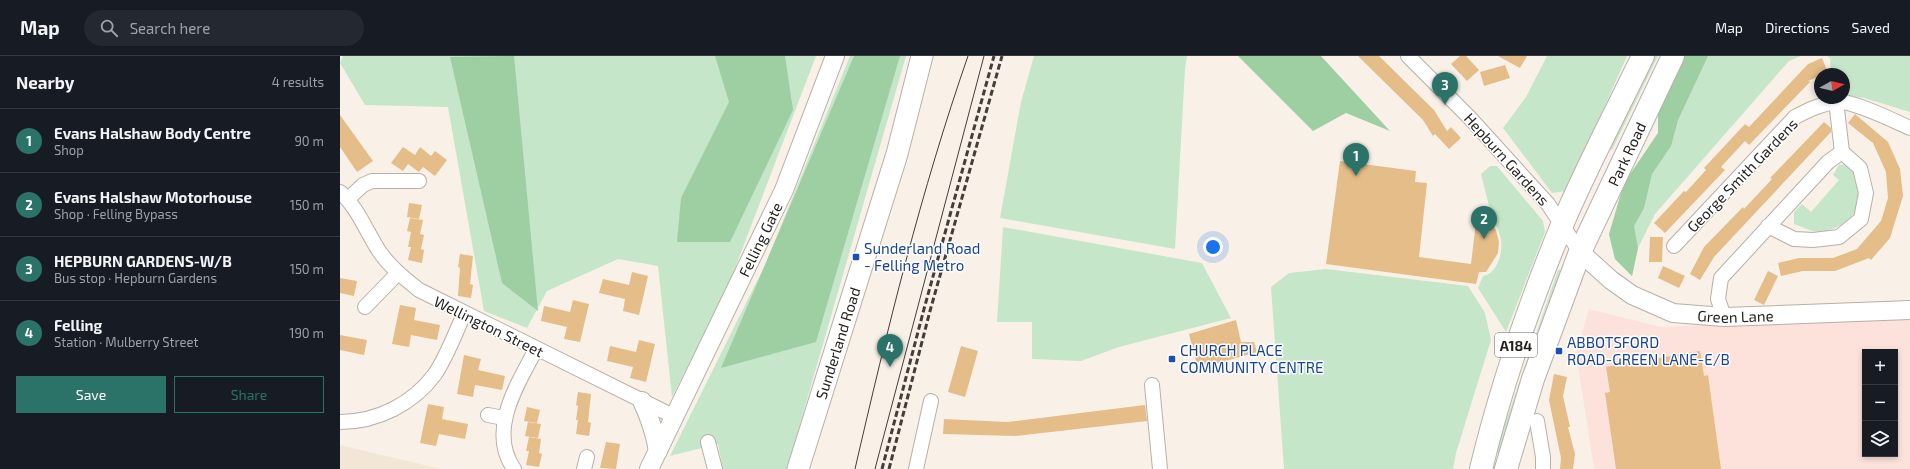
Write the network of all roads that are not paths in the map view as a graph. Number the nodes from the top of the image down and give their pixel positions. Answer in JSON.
{"nodes":[{"id":1,"x":835,"y":56,"type":"edge"},
{"id":2,"x":922,"y":56,"type":"edge"},
{"id":3,"x":1408,"y":56,"type":"edge"},
{"id":4,"x":1643,"y":56,"type":"edge"},
{"id":5,"x":1674,"y":56,"type":"edge"},
{"id":6,"x":1824,"y":104,"type":"edge"},
{"id":7,"x":1836,"y":104,"type":"edge"},
{"id":8,"x":1848,"y":104,"type":"edge"},
{"id":9,"x":1910,"y":128,"type":"edge"},
{"id":10,"x":1842,"y":152,"type":"junction"},
{"id":11,"x":419,"y":181,"type":"dead end"},
{"id":12,"x":344,"y":195,"type":"edge"},
{"id":13,"x":1562,"y":225,"type":"junction"},
{"id":14,"x":1768,"y":226,"type":"junction"},
{"id":15,"x":1674,"y":246,"type":"dead end"},
{"id":16,"x":1580,"y":252,"type":"junction"},
{"id":17,"x":398,"y":273,"type":"junction"},
{"id":18,"x":365,"y":307,"type":"dead end"},
{"id":19,"x":1910,"y":310,"type":"edge"},
{"id":20,"x":464,"y":314,"type":"junction"},
{"id":21,"x":1724,"y":317,"type":"junction"},
{"id":22,"x":536,"y":349,"type":"junction"},
{"id":23,"x":1152,"y":385,"type":"dead end"},
{"id":24,"x":931,"y":400,"type":"dead end"},
{"id":25,"x":642,"y":401,"type":"junction"},
{"id":26,"x":488,"y":415,"type":"dead end"},
{"id":27,"x":504,"y":418,"type":"junction"},
{"id":28,"x":675,"y":418,"type":"junction"},
{"id":29,"x":1537,"y":421,"type":"dead end"},
{"id":30,"x":340,"y":422,"type":"edge"},
{"id":31,"x":708,"y":442,"type":"dead end"},
{"id":32,"x":658,"y":451,"type":"junction"},
{"id":33,"x":1487,"y":467,"type":"edge"},
{"id":34,"x":514,"y":469,"type":"edge"},
{"id":35,"x":649,"y":469,"type":"edge"},
{"id":36,"x":714,"y":469,"type":"edge"},
{"id":37,"x":798,"y":469,"type":"edge"},
{"id":38,"x":916,"y":469,"type":"edge"},
{"id":39,"x":1160,"y":469,"type":"edge"},
{"id":40,"x":1506,"y":469,"type":"edge"},
{"id":41,"x":1544,"y":469,"type":"edge"}],
"edges":[{"from":1,"to":28,"type":"street","name":"Felling Gate"},
{"from":2,"to":37,"type":"main road","name":"Sunderland Road"},
{"from":3,"to":13,"type":"street","name":"Hepburn Gardens"},
{"from":4,"to":13,"type":"highway","name":"Park Road","number":"A184"},
{"from":5,"to":16,"type":"highway","name":"Park Road","number":"A184"},
{"from":6,"to":15,"type":"street","name":"George Smith Gardens"},
{"from":7,"to":10,"type":"street"},
{"from":8,"to":9,"type":"street","name":"George Smith Gardens"},
{"from":10,"to":14,"type":"street"},
{"from":10,"to":14,"type":"street"},
{"from":11,"to":12,"type":"street"},
{"from":12,"to":17,"type":"street","name":"Wellington Street"},
{"from":13,"to":16,"type":"street","name":"Hepburn Gardens"},
{"from":13,"to":33,"type":"highway","number":"A184"},
{"from":14,"to":21,"type":"street"},
{"from":16,"to":21,"type":"street","name":"Green Lane"},
{"from":16,"to":40,"type":"highway","number":"A184"},
{"from":17,"to":18,"type":"street"},
{"from":17,"to":20,"type":"street","name":"Wellington Street"},
{"from":19,"to":21,"type":"street","name":"Green Lane"},
{"from":20,"to":22,"type":"street","name":"Wellington Street"},
{"from":20,"to":30,"type":"street"},
{"from":22,"to":25,"type":"street","name":"Wellington Street"},
{"from":22,"to":27,"type":"street"},
{"from":23,"to":39,"type":"street"},
{"from":24,"to":38,"type":"street"},
{"from":25,"to":28,"type":"street","name":"Wellington Street"},
{"from":25,"to":32,"type":"street"},
{"from":26,"to":27,"type":"street"},
{"from":27,"to":34,"type":"street"},
{"from":28,"to":32,"type":"street","name":"Felling Gate"},
{"from":29,"to":41,"type":"street"},
{"from":31,"to":36,"type":"street"},
{"from":32,"to":35,"type":"street","name":"Felling Gate"}]}
